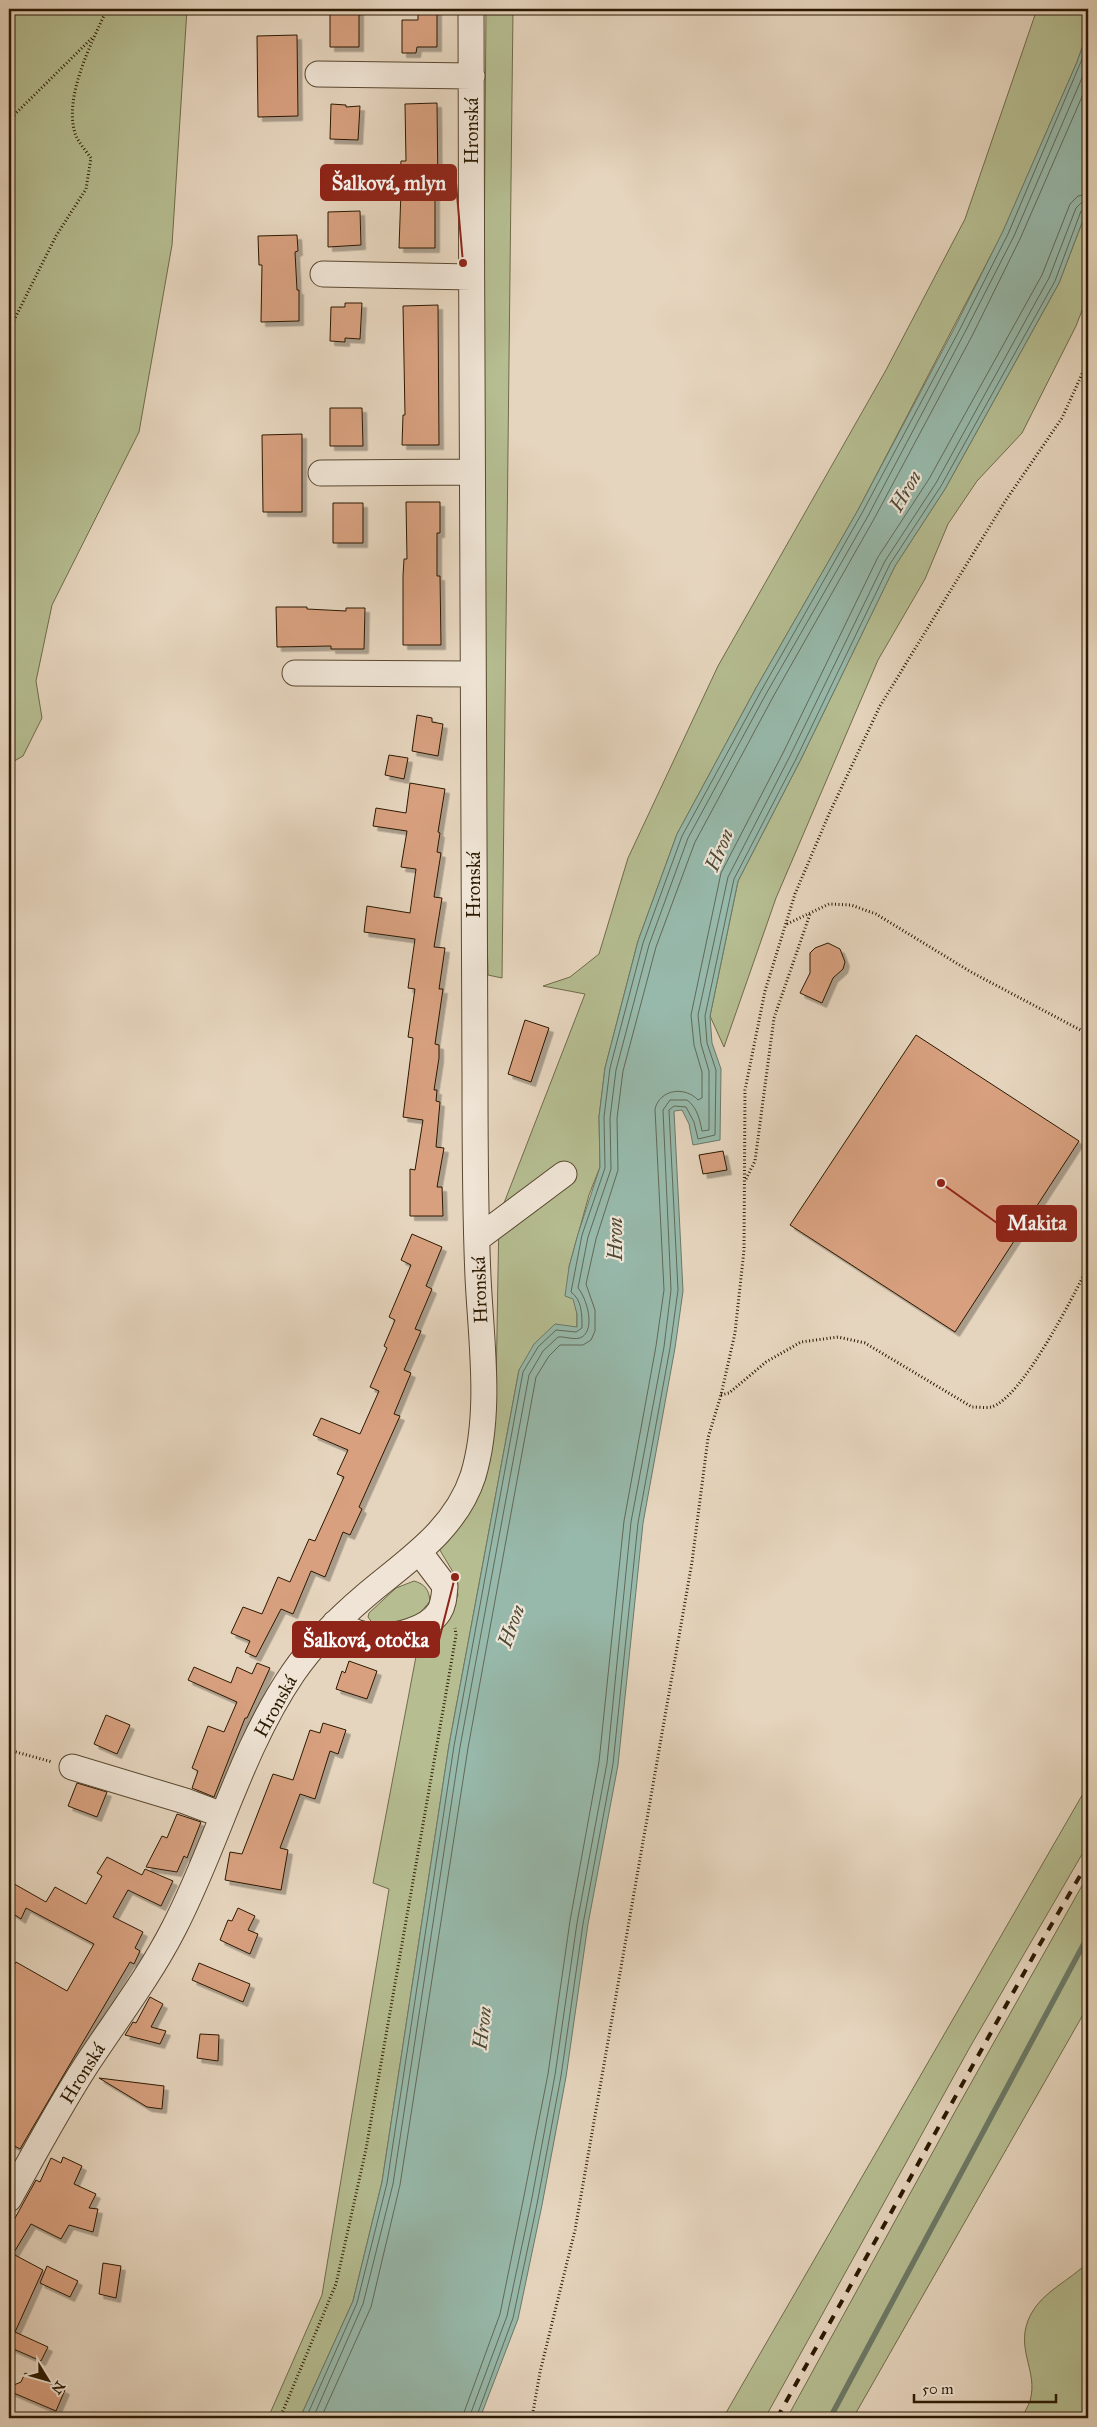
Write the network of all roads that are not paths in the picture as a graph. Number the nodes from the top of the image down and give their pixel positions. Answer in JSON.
{"nodes":[{"id":1,"x":471,"y":9,"type":"edge"},
{"id":2,"x":318,"y":74,"type":"dead end"},
{"id":3,"x":472,"y":76,"type":"junction"},
{"id":4,"x":324,"y":274,"type":"dead end"},
{"id":5,"x":471,"y":277,"type":"junction"},
{"id":6,"x":472,"y":472,"type":"junction"},
{"id":7,"x":321,"y":473,"type":"dead end"},
{"id":8,"x":295,"y":672,"type":"dead end"},
{"id":9,"x":472,"y":674,"type":"junction"},
{"id":10,"x":564,"y":1174,"type":"dead end"},
{"id":11,"x":477,"y":1239,"type":"junction"},
{"id":12,"x":420,"y":1553,"type":"junction"},
{"id":13,"x":335,"y":1623,"type":"junction"},
{"id":14,"x":72,"y":1767,"type":"road end"},
{"id":15,"x":222,"y":1815,"type":"junction"},
{"id":16,"x":9,"y":2199,"type":"edge"}],
"edges":[{"from":1,"to":3,"type":"street","name":"Hronská"},
{"from":2,"to":3,"type":"street","name":"Hronská"},
{"from":3,"to":5,"type":"street","name":"Hronská"},
{"from":4,"to":5,"type":"street"},
{"from":5,"to":6,"type":"street","name":"Hronská"},
{"from":6,"to":7,"type":"street"},
{"from":6,"to":9,"type":"street","name":"Hronská"},
{"from":8,"to":9,"type":"street"},
{"from":9,"to":11,"type":"street","name":"Hronská"},
{"from":10,"to":11,"type":"street"},
{"from":11,"to":12,"type":"street","name":"Hronská"},
{"from":12,"to":13,"type":"street","name":"Hronská"},
{"from":12,"to":13,"type":"street"},
{"from":13,"to":15,"type":"street","name":"Hronská"},
{"from":14,"to":15,"type":"street"},
{"from":15,"to":16,"type":"street","name":"Hronská"}]}
